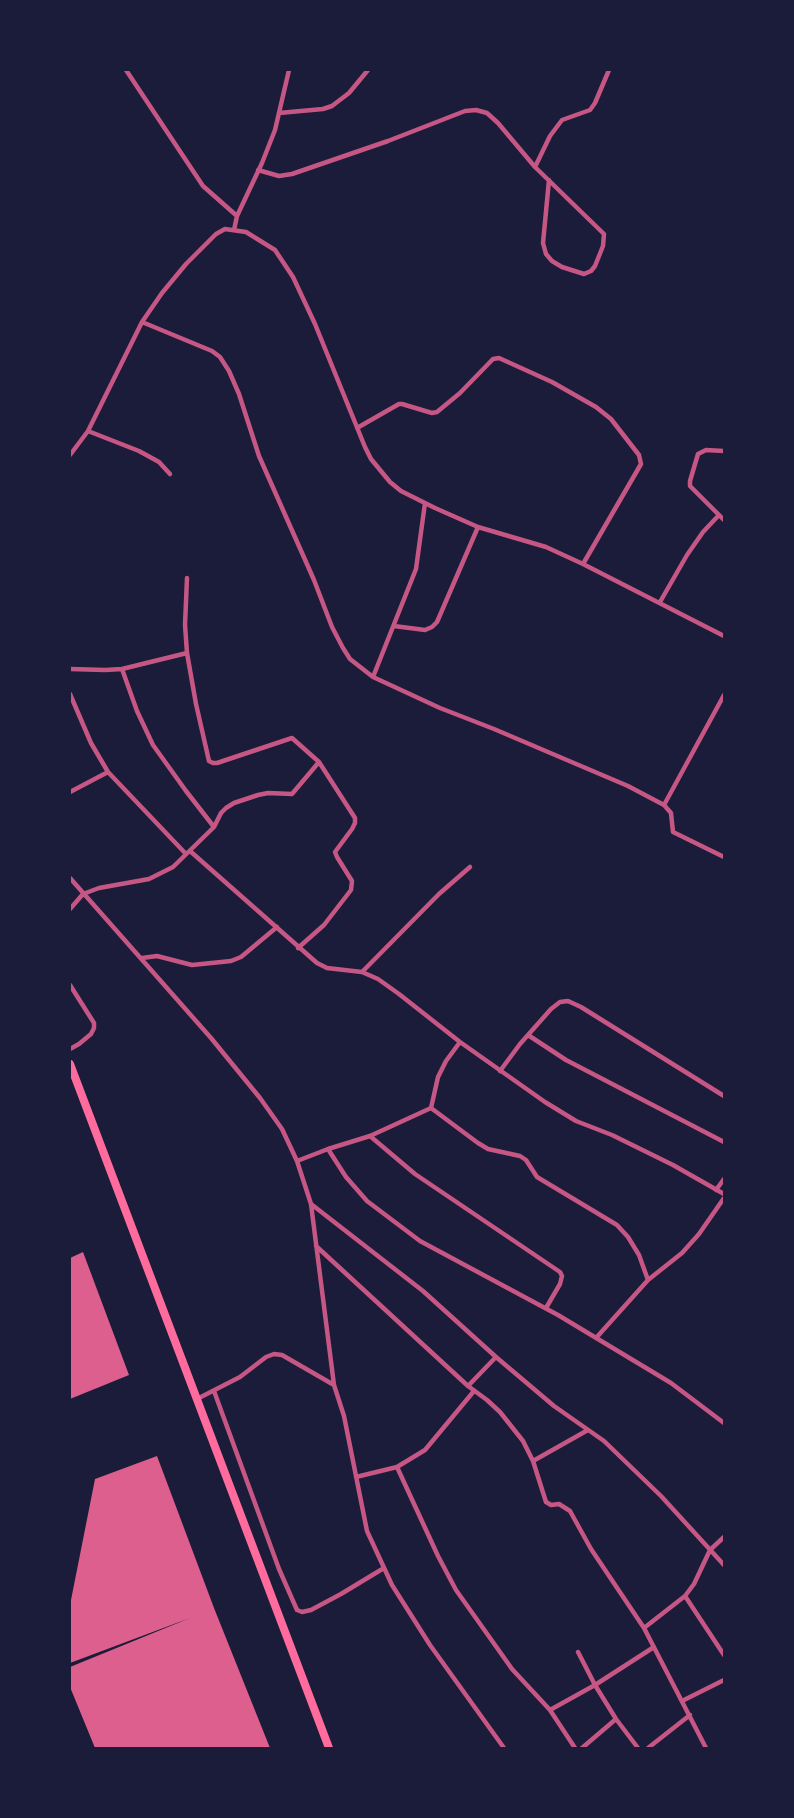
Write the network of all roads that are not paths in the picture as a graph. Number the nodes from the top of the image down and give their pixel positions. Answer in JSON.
{"nodes":[{"id":1,"x":126,"y":70,"type":"edge"},
{"id":2,"x":289,"y":70,"type":"edge"},
{"id":3,"x":368,"y":70,"type":"edge"},
{"id":4,"x":609,"y":70,"type":"edge"},
{"id":5,"x":279,"y":113,"type":"junction"},
{"id":6,"x":535,"y":166,"type":"junction"},
{"id":7,"x":258,"y":170,"type":"junction"},
{"id":8,"x":549,"y":180,"type":"junction"},
{"id":9,"x":237,"y":216,"type":"junction"},
{"id":10,"x":234,"y":230,"type":"junction"},
{"id":11,"x":142,"y":322,"type":"junction"},
{"id":12,"x":357,"y":428,"type":"junction"},
{"id":13,"x":88,"y":430,"type":"junction"},
{"id":14,"x":724,"y":451,"type":"edge"},
{"id":15,"x":70,"y":455,"type":"edge"},
{"id":16,"x":170,"y":474,"type":"dead end"},
{"id":17,"x":425,"y":503,"type":"junction"},
{"id":18,"x":720,"y":515,"type":"junction"},
{"id":19,"x":724,"y":520,"type":"edge"},
{"id":20,"x":478,"y":527,"type":"junction"},
{"id":21,"x":583,"y":564,"type":"junction"},
{"id":22,"x":187,"y":578,"type":"dead end"},
{"id":23,"x":660,"y":602,"type":"junction"},
{"id":24,"x":394,"y":626,"type":"junction"},
{"id":25,"x":724,"y":636,"type":"edge"},
{"id":26,"x":187,"y":653,"type":"junction"},
{"id":27,"x":122,"y":668,"type":"junction"},
{"id":28,"x":70,"y":669,"type":"edge"},
{"id":29,"x":374,"y":677,"type":"junction"},
{"id":30,"x":70,"y":694,"type":"edge"},
{"id":31,"x":724,"y":695,"type":"edge"},
{"id":32,"x":319,"y":762,"type":"junction"},
{"id":33,"x":108,"y":772,"type":"junction"},
{"id":34,"x":70,"y":792,"type":"edge"},
{"id":35,"x":664,"y":805,"type":"junction"},
{"id":36,"x":214,"y":826,"type":"junction"},
{"id":37,"x":188,"y":852,"type":"junction"},
{"id":38,"x":724,"y":857,"type":"edge"},
{"id":39,"x":470,"y":867,"type":"dead end"},
{"id":40,"x":70,"y":878,"type":"edge"},
{"id":41,"x":84,"y":894,"type":"junction"},
{"id":42,"x":70,"y":909,"type":"edge"},
{"id":43,"x":277,"y":927,"type":"junction"},
{"id":44,"x":298,"y":948,"type":"junction"},
{"id":45,"x":142,"y":958,"type":"junction"},
{"id":46,"x":362,"y":972,"type":"junction"},
{"id":47,"x":70,"y":985,"type":"edge"},
{"id":48,"x":528,"y":1035,"type":"junction"},
{"id":49,"x":460,"y":1042,"type":"junction"},
{"id":50,"x":70,"y":1049,"type":"edge"},
{"id":51,"x":70,"y":1064,"type":"edge"},
{"id":52,"x":500,"y":1071,"type":"junction"},
{"id":53,"x":724,"y":1096,"type":"edge"},
{"id":54,"x":431,"y":1108,"type":"junction"},
{"id":55,"x":370,"y":1136,"type":"junction"},
{"id":56,"x":724,"y":1142,"type":"edge"},
{"id":57,"x":328,"y":1149,"type":"junction"},
{"id":58,"x":297,"y":1161,"type":"junction"},
{"id":59,"x":724,"y":1179,"type":"edge"},
{"id":60,"x":716,"y":1190,"type":"junction"},
{"id":61,"x":724,"y":1194,"type":"edge"},
{"id":62,"x":724,"y":1198,"type":"edge"},
{"id":63,"x":311,"y":1204,"type":"junction"},
{"id":64,"x":316,"y":1246,"type":"junction"},
{"id":65,"x":648,"y":1280,"type":"junction"},
{"id":66,"x":546,"y":1308,"type":"junction"},
{"id":67,"x":596,"y":1338,"type":"junction"},
{"id":68,"x":496,"y":1357,"type":"junction"},
{"id":69,"x":334,"y":1385,"type":"junction"},
{"id":70,"x":468,"y":1386,"type":"junction"},
{"id":71,"x":214,"y":1391,"type":"junction"},
{"id":72,"x":474,"y":1391,"type":"junction"},
{"id":73,"x":197,"y":1399,"type":"junction"},
{"id":74,"x":724,"y":1424,"type":"edge"},
{"id":75,"x":588,"y":1430,"type":"junction"},
{"id":76,"x":533,"y":1461,"type":"junction"},
{"id":77,"x":397,"y":1467,"type":"junction"},
{"id":78,"x":356,"y":1477,"type":"junction"},
{"id":79,"x":724,"y":1537,"type":"edge"},
{"id":80,"x":710,"y":1550,"type":"junction"},
{"id":81,"x":724,"y":1565,"type":"edge"},
{"id":82,"x":384,"y":1568,"type":"junction"},
{"id":83,"x":685,"y":1596,"type":"junction"},
{"id":84,"x":644,"y":1628,"type":"junction"},
{"id":85,"x":654,"y":1647,"type":"junction"},
{"id":86,"x":578,"y":1652,"type":"dead end"},
{"id":87,"x":724,"y":1655,"type":"edge"},
{"id":88,"x":724,"y":1680,"type":"edge"},
{"id":89,"x":595,"y":1685,"type":"junction"},
{"id":90,"x":682,"y":1701,"type":"junction"},
{"id":91,"x":550,"y":1710,"type":"junction"},
{"id":92,"x":690,"y":1715,"type":"junction"},
{"id":93,"x":616,"y":1719,"type":"junction"},
{"id":94,"x":504,"y":1747,"type":"edge"},
{"id":95,"x":329,"y":1748,"type":"edge"},
{"id":96,"x":497,"y":1748,"type":"edge"},
{"id":97,"x":575,"y":1748,"type":"edge"},
{"id":98,"x":582,"y":1748,"type":"edge"},
{"id":99,"x":638,"y":1748,"type":"edge"},
{"id":100,"x":648,"y":1748,"type":"edge"},
{"id":101,"x":706,"y":1748,"type":"edge"}],
"edges":[{"from":1,"to":9,"type":"street"},
{"from":2,"to":5,"type":"street"},
{"from":3,"to":5,"type":"street"},
{"from":4,"to":6,"type":"street"},
{"from":5,"to":7,"type":"street"},
{"from":6,"to":7,"type":"street"},
{"from":6,"to":8,"type":"street"},
{"from":7,"to":9,"type":"street"},
{"from":8,"to":8,"type":"street"},
{"from":9,"to":10,"type":"street"},
{"from":10,"to":11,"type":"street"},
{"from":10,"to":12,"type":"street"},
{"from":11,"to":13,"type":"street"},
{"from":11,"to":29,"type":"street"},
{"from":12,"to":17,"type":"street"},
{"from":12,"to":21,"type":"street"},
{"from":13,"to":15,"type":"street"},
{"from":13,"to":16,"type":"street"},
{"from":14,"to":18,"type":"street"},
{"from":17,"to":20,"type":"street"},
{"from":17,"to":24,"type":"street"},
{"from":18,"to":19,"type":"street"},
{"from":18,"to":23,"type":"street"},
{"from":20,"to":21,"type":"street"},
{"from":20,"to":24,"type":"street"},
{"from":21,"to":23,"type":"street"},
{"from":22,"to":26,"type":"street"},
{"from":23,"to":25,"type":"street"},
{"from":24,"to":29,"type":"street"},
{"from":26,"to":27,"type":"street"},
{"from":26,"to":32,"type":"street"},
{"from":27,"to":28,"type":"street"},
{"from":27,"to":36,"type":"street"},
{"from":29,"to":35,"type":"street"},
{"from":30,"to":33,"type":"street"},
{"from":31,"to":35,"type":"street"},
{"from":32,"to":36,"type":"street"},
{"from":32,"to":44,"type":"street"},
{"from":33,"to":34,"type":"street"},
{"from":33,"to":37,"type":"street"},
{"from":35,"to":38,"type":"street"},
{"from":36,"to":37,"type":"street"},
{"from":37,"to":41,"type":"street"},
{"from":37,"to":43,"type":"street"},
{"from":39,"to":46,"type":"street"},
{"from":40,"to":41,"type":"street"},
{"from":41,"to":42,"type":"street"},
{"from":41,"to":45,"type":"street"},
{"from":43,"to":44,"type":"street"},
{"from":43,"to":45,"type":"street"},
{"from":44,"to":46,"type":"street"},
{"from":45,"to":58,"type":"street"},
{"from":46,"to":49,"type":"street"},
{"from":47,"to":50,"type":"street"},
{"from":48,"to":52,"type":"street"},
{"from":48,"to":53,"type":"street"},
{"from":48,"to":56,"type":"street"},
{"from":49,"to":52,"type":"street"},
{"from":49,"to":54,"type":"street"},
{"from":51,"to":73,"type":"highway"},
{"from":52,"to":60,"type":"street"},
{"from":54,"to":55,"type":"street"},
{"from":54,"to":65,"type":"street"},
{"from":55,"to":57,"type":"street"},
{"from":55,"to":66,"type":"street"},
{"from":57,"to":58,"type":"street"},
{"from":57,"to":66,"type":"street"},
{"from":58,"to":63,"type":"street"},
{"from":59,"to":60,"type":"street"},
{"from":60,"to":61,"type":"street"},
{"from":62,"to":65,"type":"street"},
{"from":63,"to":64,"type":"street"},
{"from":63,"to":68,"type":"street"},
{"from":64,"to":69,"type":"street"},
{"from":64,"to":70,"type":"street"},
{"from":65,"to":67,"type":"street"},
{"from":66,"to":67,"type":"street"},
{"from":67,"to":74,"type":"street"},
{"from":68,"to":70,"type":"street"},
{"from":68,"to":75,"type":"street"},
{"from":69,"to":71,"type":"street"},
{"from":69,"to":78,"type":"street"},
{"from":70,"to":72,"type":"street"},
{"from":71,"to":73,"type":"street"},
{"from":71,"to":82,"type":"street"},
{"from":72,"to":76,"type":"street"},
{"from":72,"to":77,"type":"street"},
{"from":73,"to":95,"type":"highway"},
{"from":75,"to":76,"type":"street"},
{"from":75,"to":80,"type":"street"},
{"from":76,"to":84,"type":"street"},
{"from":77,"to":78,"type":"street"},
{"from":77,"to":91,"type":"street"},
{"from":78,"to":82,"type":"street"},
{"from":79,"to":80,"type":"street"},
{"from":80,"to":81,"type":"street"},
{"from":80,"to":83,"type":"street"},
{"from":82,"to":94,"type":"street"},
{"from":83,"to":84,"type":"street"},
{"from":83,"to":87,"type":"street"},
{"from":84,"to":85,"type":"street"},
{"from":85,"to":89,"type":"street"},
{"from":85,"to":90,"type":"street"},
{"from":86,"to":89,"type":"street"},
{"from":88,"to":90,"type":"street"},
{"from":89,"to":91,"type":"street"},
{"from":89,"to":93,"type":"street"},
{"from":90,"to":92,"type":"street"},
{"from":91,"to":97,"type":"street"},
{"from":92,"to":100,"type":"street"},
{"from":92,"to":101,"type":"street"},
{"from":93,"to":98,"type":"street"},
{"from":93,"to":99,"type":"street"},
{"from":94,"to":96,"type":"street"}]}
